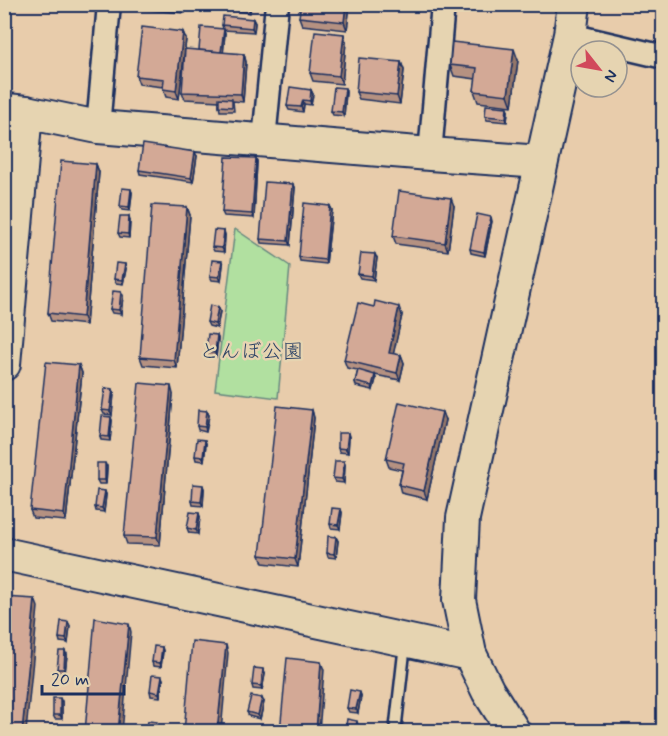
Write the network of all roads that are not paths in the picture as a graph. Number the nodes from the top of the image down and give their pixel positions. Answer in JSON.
{"nodes":[{"id":1,"x":109,"y":4,"type":"edge"},
{"id":2,"x":277,"y":4,"type":"edge"},
{"id":3,"x":443,"y":4,"type":"edge"},
{"id":4,"x":574,"y":4,"type":"edge"},
{"id":5,"x":570,"y":35,"type":"junction"},
{"id":6,"x":663,"y":57,"type":"edge"},
{"id":7,"x":15,"y":111,"type":"edge"},
{"id":8,"x":98,"y":127,"type":"junction"},
{"id":9,"x":264,"y":140,"type":"junction"},
{"id":10,"x":430,"y":154,"type":"junction"},
{"id":11,"x":542,"y":162,"type":"junction"},
{"id":12,"x":4,"y":364,"type":"edge"},
{"id":13,"x":4,"y":554,"type":"edge"},
{"id":14,"x":405,"y":641,"type":"junction"},
{"id":15,"x":470,"y":654,"type":"junction"},
{"id":16,"x":395,"y":732,"type":"edge"},
{"id":17,"x":514,"y":732,"type":"edge"}],
"edges":[{"from":1,"to":8,"type":"street"},
{"from":2,"to":9,"type":"street"},
{"from":3,"to":10,"type":"street"},
{"from":4,"to":5,"type":"street"},
{"from":5,"to":6,"type":"street"},
{"from":5,"to":11,"type":"street"},
{"from":7,"to":8,"type":"street"},
{"from":7,"to":12,"type":"street"},
{"from":8,"to":9,"type":"street"},
{"from":9,"to":10,"type":"street"},
{"from":10,"to":11,"type":"street"},
{"from":11,"to":15,"type":"street"},
{"from":13,"to":14,"type":"street"},
{"from":14,"to":15,"type":"street"},
{"from":14,"to":16,"type":"lane"},
{"from":15,"to":17,"type":"street"}]}
